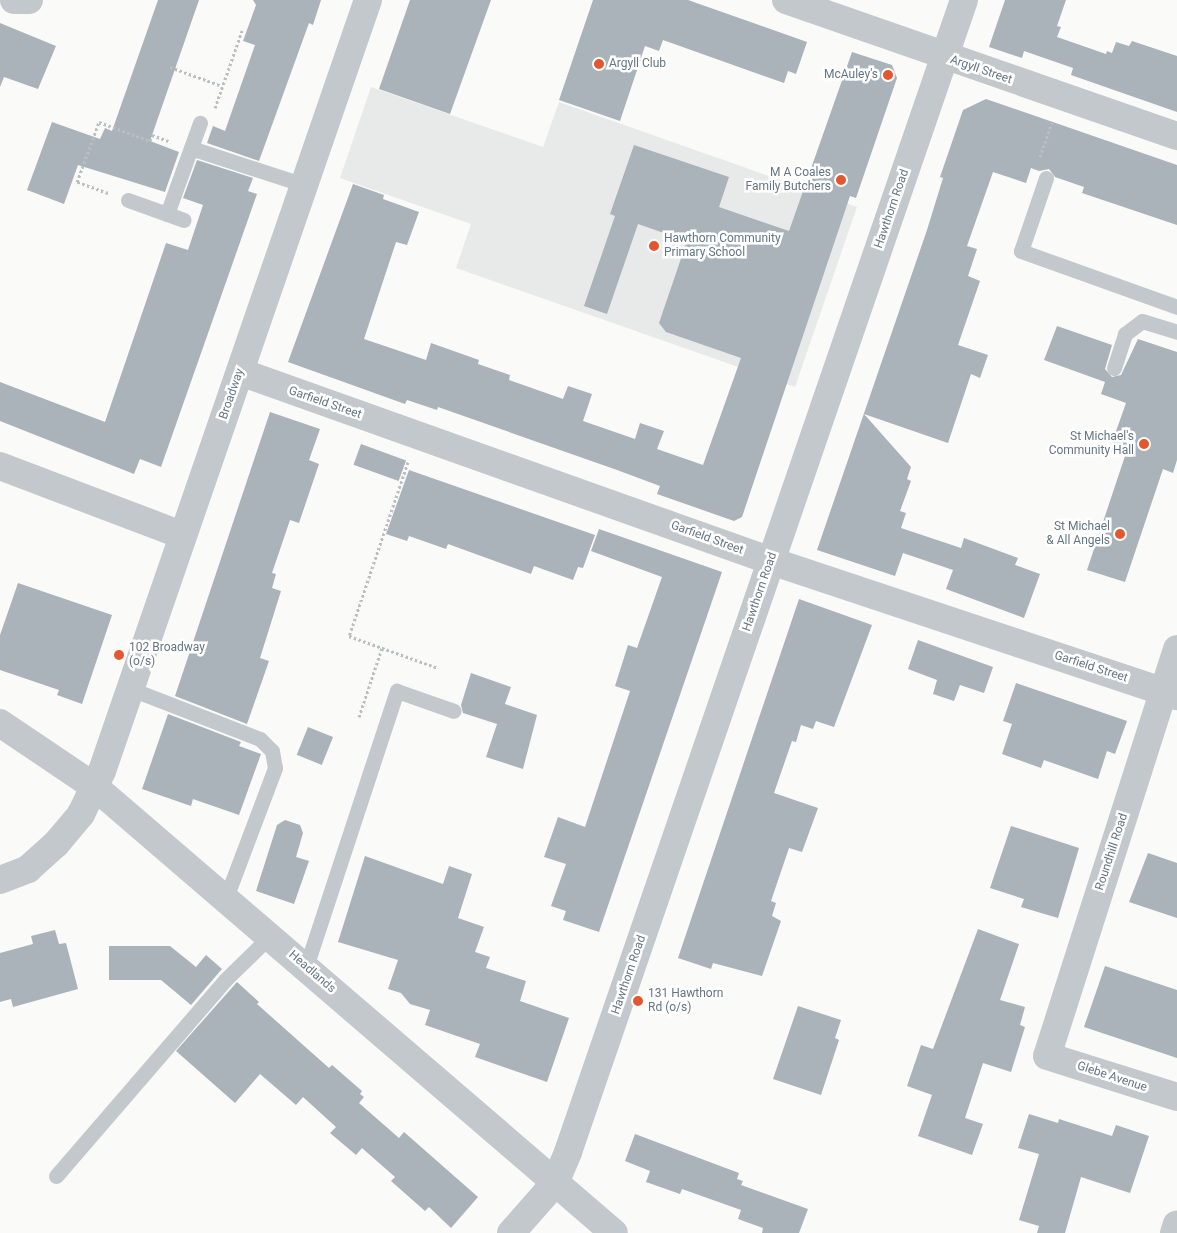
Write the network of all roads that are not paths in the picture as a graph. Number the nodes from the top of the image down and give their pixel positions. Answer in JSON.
{"nodes":[{"id":1,"x":14,"y":0,"type":"edge"},
{"id":2,"x":30,"y":0,"type":"edge"},
{"id":3,"x":368,"y":0,"type":"edge"},
{"id":4,"x":786,"y":0,"type":"edge"},
{"id":5,"x":964,"y":0,"type":"edge"},
{"id":6,"x":944,"y":57,"type":"junction"},
{"id":7,"x":200,"y":123,"type":"road end"},
{"id":8,"x":1177,"y":136,"type":"edge"},
{"id":9,"x":191,"y":148,"type":"junction"},
{"id":10,"x":1045,"y":180,"type":"road end"},
{"id":11,"x":304,"y":185,"type":"junction"},
{"id":12,"x":128,"y":200,"type":"road end"},
{"id":13,"x":167,"y":214,"type":"junction"},
{"id":14,"x":184,"y":220,"type":"dead end"},
{"id":15,"x":1177,"y":307,"type":"edge"},
{"id":16,"x":1177,"y":332,"type":"edge"},
{"id":17,"x":1114,"y":368,"type":"dead end"},
{"id":18,"x":240,"y":372,"type":"junction"},
{"id":19,"x":0,"y":466,"type":"edge"},
{"id":20,"x":182,"y":535,"type":"junction"},
{"id":21,"x":771,"y":561,"type":"junction"},
{"id":22,"x":1177,"y":649,"type":"edge"},
{"id":23,"x":131,"y":689,"type":"junction"},
{"id":24,"x":1170,"y":693,"type":"edge"},
{"id":25,"x":454,"y":711,"type":"dead end"},
{"id":26,"x":0,"y":723,"type":"edge"},
{"id":27,"x":95,"y":787,"type":"junction"},
{"id":28,"x":0,"y":880,"type":"edge"},
{"id":29,"x":226,"y":898,"type":"junction"},
{"id":30,"x":270,"y":936,"type":"junction"},
{"id":31,"x":306,"y":967,"type":"junction"},
{"id":32,"x":1047,"y":1056,"type":"joint"},
{"id":33,"x":1177,"y":1097,"type":"edge"},
{"id":34,"x":56,"y":1176,"type":"dead end"},
{"id":35,"x":555,"y":1183,"type":"junction"},
{"id":36,"x":1177,"y":1224,"type":"edge"},
{"id":37,"x":511,"y":1233,"type":"edge"},
{"id":38,"x":614,"y":1233,"type":"edge"},
{"id":39,"x":1174,"y":1233,"type":"edge"}],
"edges":[{"from":1,"to":2,"type":"street"},
{"from":3,"to":11,"type":"street","name":"Broadway"},
{"from":4,"to":6,"type":"street","name":"Argyll Street"},
{"from":5,"to":6,"type":"street","name":"Hawthorn Road"},
{"from":6,"to":8,"type":"street","name":"Argyll Street"},
{"from":6,"to":21,"type":"street","name":"Hawthorn Road"},
{"from":7,"to":9,"type":"lane"},
{"from":9,"to":11,"type":"lane"},
{"from":9,"to":13,"type":"lane"},
{"from":10,"to":15,"type":"lane"},
{"from":11,"to":18,"type":"street","name":"Broadway"},
{"from":12,"to":13,"type":"lane"},
{"from":13,"to":14,"type":"lane"},
{"from":16,"to":17,"type":"lane"},
{"from":18,"to":20,"type":"street","name":"Broadway"},
{"from":18,"to":21,"type":"street","name":"Garfield Street"},
{"from":19,"to":20,"type":"street"},
{"from":20,"to":23,"type":"street","name":"Broadway"},
{"from":21,"to":24,"type":"street","name":"Garfield Street"},
{"from":21,"to":35,"type":"street","name":"Hawthorn Road"},
{"from":22,"to":24,"type":"street","name":"Roundhill Road"},
{"from":23,"to":27,"type":"street","name":"Broadway"},
{"from":23,"to":29,"type":"lane"},
{"from":24,"to":32,"type":"street","name":"Roundhill Road"},
{"from":25,"to":31,"type":"lane"},
{"from":26,"to":27,"type":"street","name":"Headlands"},
{"from":27,"to":28,"type":"street","name":"Broadway"},
{"from":27,"to":29,"type":"street","name":"Headlands"},
{"from":29,"to":30,"type":"street","name":"Headlands"},
{"from":30,"to":31,"type":"street","name":"Headlands"},
{"from":30,"to":34,"type":"lane"},
{"from":31,"to":35,"type":"street","name":"Headlands"},
{"from":32,"to":33,"type":"street","name":"Glebe Avenue"},
{"from":35,"to":37,"type":"street","name":"Hawthorn Road"},
{"from":35,"to":38,"type":"street","name":"Headlands"},
{"from":36,"to":39,"type":"street"}]}
